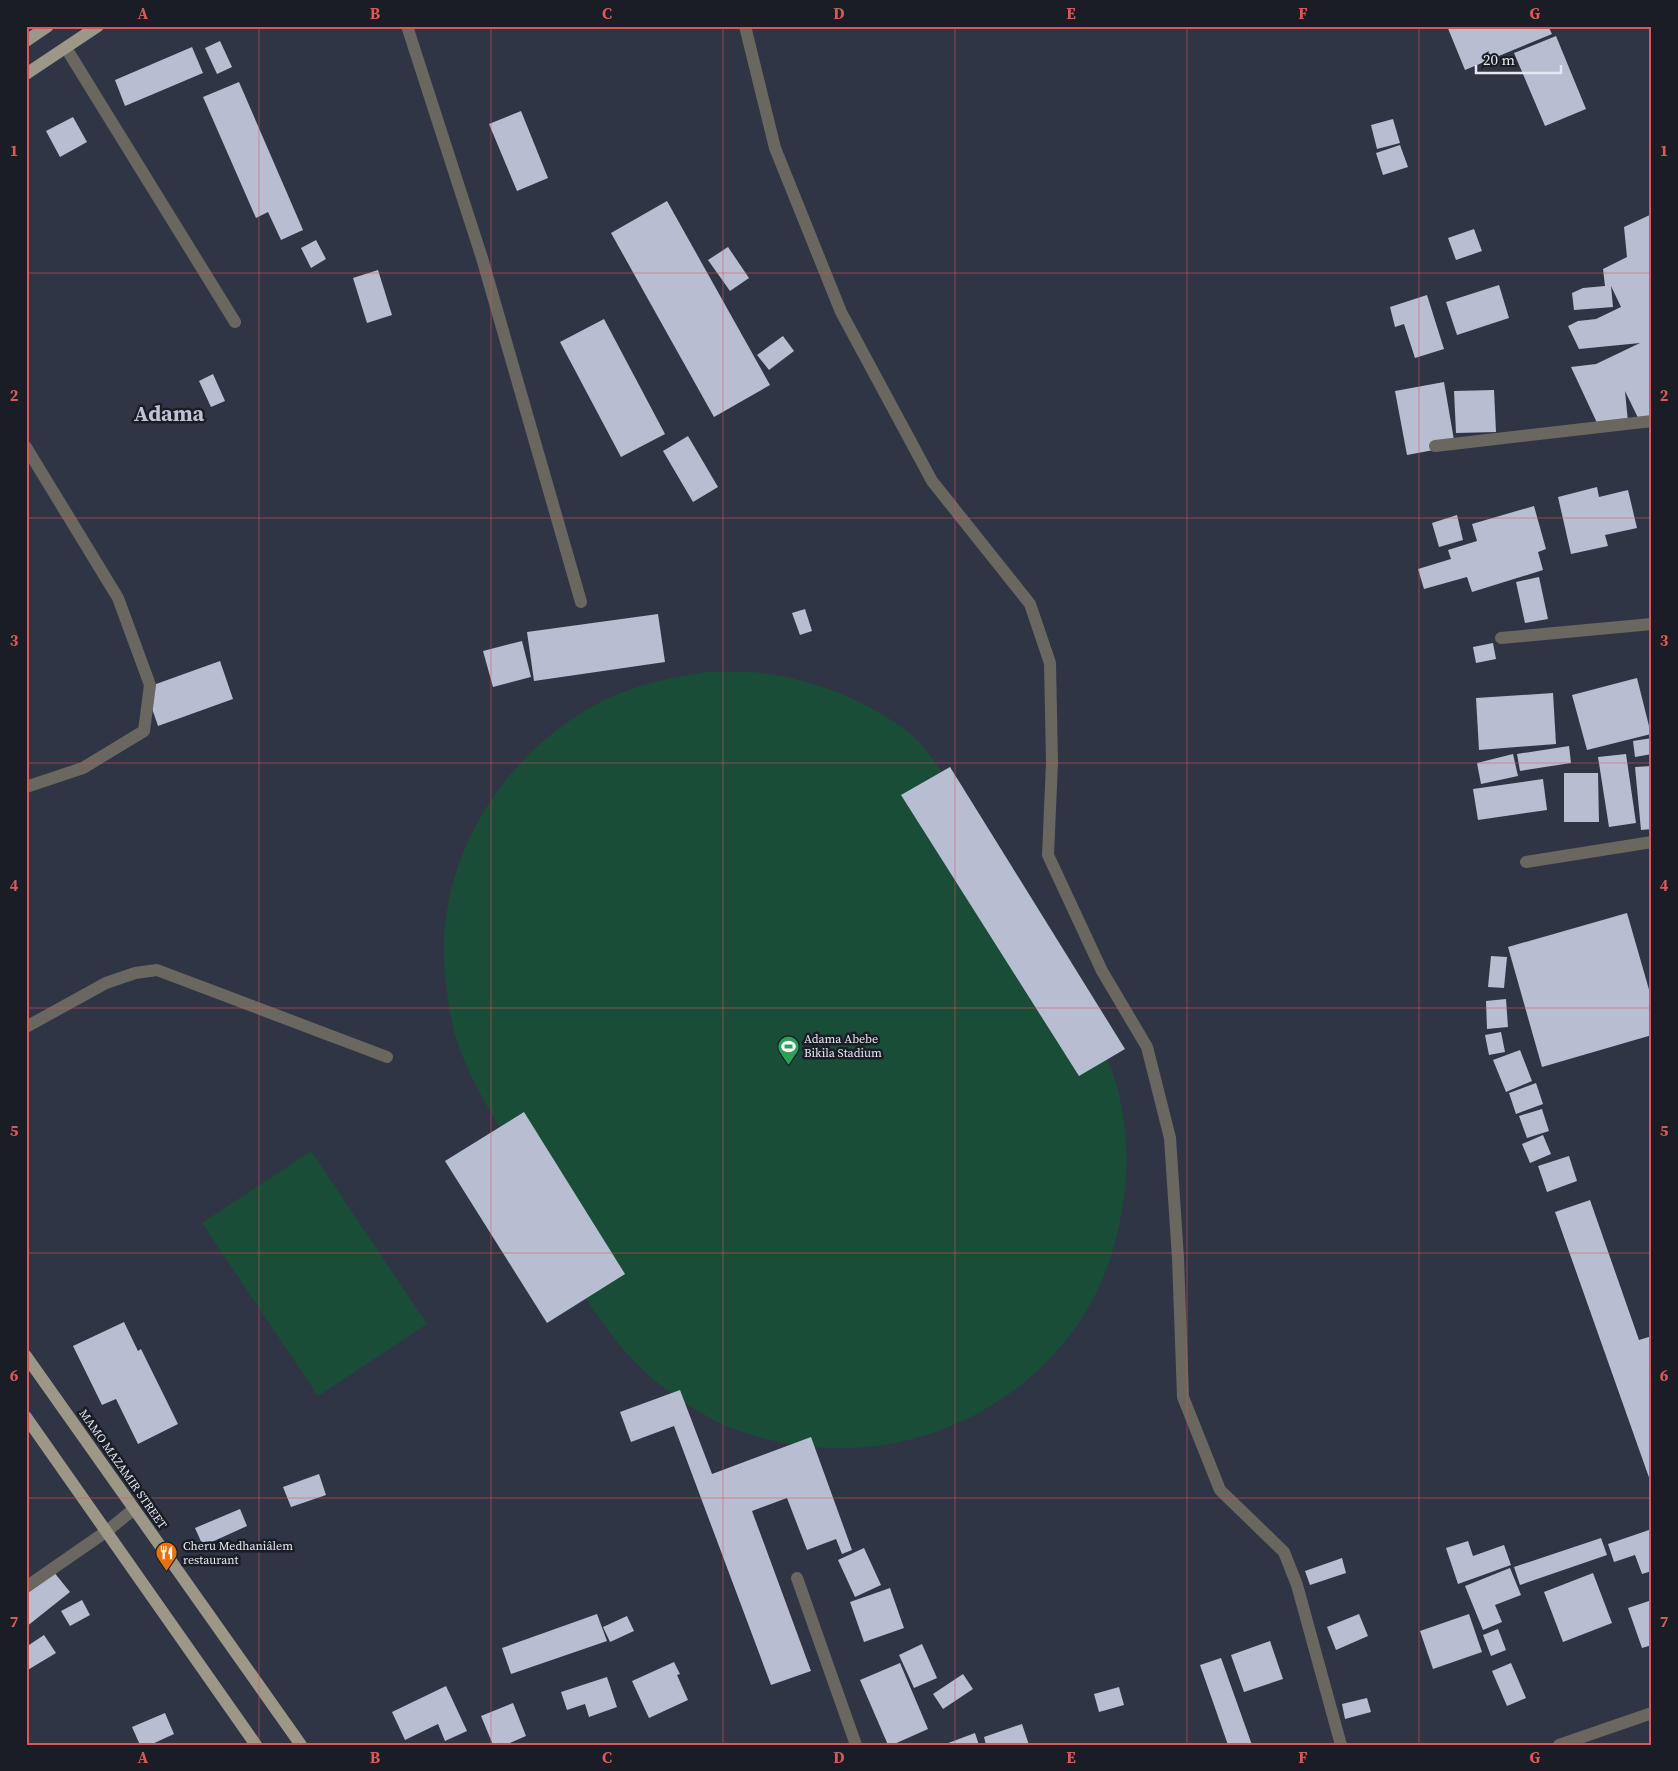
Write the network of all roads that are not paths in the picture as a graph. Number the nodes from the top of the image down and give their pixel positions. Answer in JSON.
{"nodes":[{"id":1,"x":48,"y":26,"type":"edge"},
{"id":2,"x":98,"y":26,"type":"edge"},
{"id":3,"x":407,"y":26,"type":"edge"},
{"id":4,"x":745,"y":26,"type":"edge"},
{"id":5,"x":26,"y":41,"type":"edge"},
{"id":6,"x":66,"y":48,"type":"junction"},
{"id":7,"x":26,"y":74,"type":"edge"},
{"id":8,"x":235,"y":322,"type":"dead end"},
{"id":9,"x":1652,"y":421,"type":"edge"},
{"id":10,"x":1435,"y":446,"type":"dead end"},
{"id":11,"x":26,"y":447,"type":"edge"},
{"id":12,"x":581,"y":602,"type":"dead end"},
{"id":13,"x":1652,"y":624,"type":"edge"},
{"id":14,"x":1501,"y":638,"type":"dead end"},
{"id":15,"x":26,"y":787,"type":"edge"},
{"id":16,"x":1652,"y":842,"type":"edge"},
{"id":17,"x":1526,"y":862,"type":"dead end"},
{"id":18,"x":26,"y":1027,"type":"edge"},
{"id":19,"x":387,"y":1057,"type":"dead end"},
{"id":20,"x":26,"y":1356,"type":"edge"},
{"id":21,"x":26,"y":1417,"type":"edge"},
{"id":22,"x":134,"y":1509,"type":"junction"},
{"id":23,"x":107,"y":1531,"type":"junction"},
{"id":24,"x":797,"y":1578,"type":"dead end"},
{"id":25,"x":26,"y":1587,"type":"edge"},
{"id":26,"x":1652,"y":1713,"type":"edge"},
{"id":27,"x":256,"y":1745,"type":"edge"},
{"id":28,"x":301,"y":1745,"type":"edge"},
{"id":29,"x":856,"y":1745,"type":"edge"},
{"id":30,"x":1341,"y":1745,"type":"edge"},
{"id":31,"x":1561,"y":1745,"type":"edge"}],
"edges":[{"from":1,"to":5,"type":"main road"},
{"from":2,"to":6,"type":"main road"},
{"from":3,"to":12,"type":"street"},
{"from":4,"to":30,"type":"street"},
{"from":6,"to":7,"type":"main road"},
{"from":6,"to":8,"type":"street"},
{"from":9,"to":10,"type":"street"},
{"from":11,"to":15,"type":"street"},
{"from":13,"to":14,"type":"street"},
{"from":16,"to":17,"type":"street"},
{"from":18,"to":19,"type":"street"},
{"from":20,"to":22,"type":"main road","name":"MAMO MAZAMIR STREET"},
{"from":21,"to":23,"type":"main road"},
{"from":22,"to":23,"type":"street"},
{"from":22,"to":28,"type":"main road","name":"MAMO MAZAMIR STREET"},
{"from":23,"to":25,"type":"street"},
{"from":23,"to":27,"type":"main road"},
{"from":24,"to":29,"type":"street"},
{"from":26,"to":31,"type":"street"}]}
